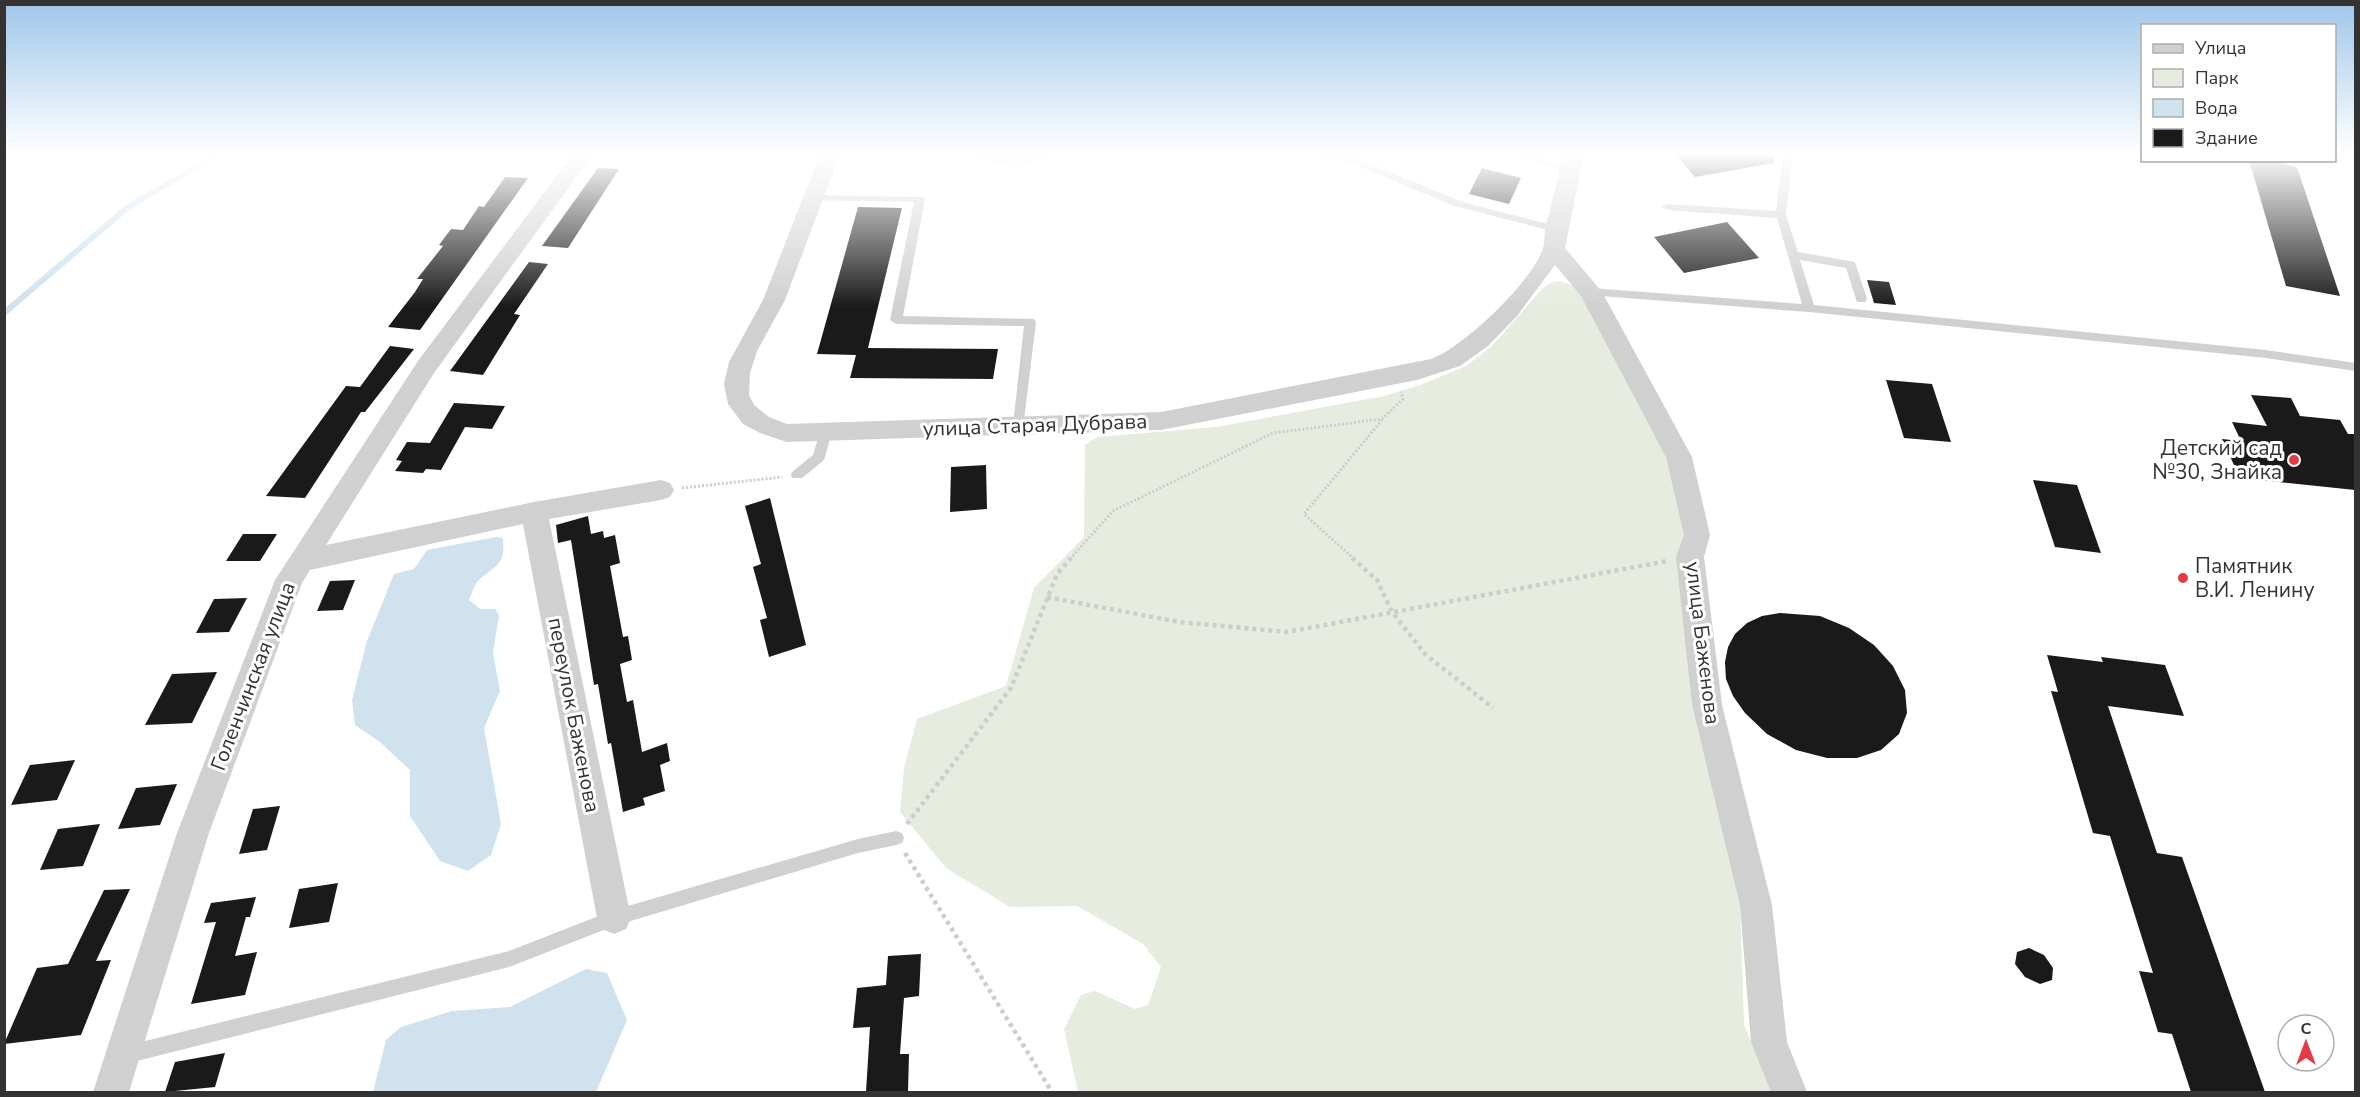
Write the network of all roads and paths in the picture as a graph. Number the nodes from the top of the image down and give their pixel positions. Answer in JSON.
{"nodes":[{"id":1,"x":545,"y":205,"type":"edge"},
{"id":2,"x":810,"y":205,"type":"edge"},
{"id":3,"x":919,"y":205,"type":"edge"},
{"id":4,"x":1461,"y":205,"type":"edge"},
{"id":5,"x":1562,"y":205,"type":"edge"},
{"id":6,"x":1782,"y":205,"type":"edge"},
{"id":7,"x":1667,"y":207,"type":"dead end"},
{"id":8,"x":1781,"y":215,"type":"junction"},
{"id":9,"x":1555,"y":239,"type":"junction"},
{"id":10,"x":1794,"y":255,"type":"junction"},
{"id":11,"x":1591,"y":292,"type":"junction"},
{"id":12,"x":1861,"y":299,"type":"dead end"},
{"id":13,"x":1809,"y":308,"type":"junction"},
{"id":14,"x":2355,"y":368,"type":"edge"},
{"id":15,"x":1395,"y":377,"type":"junction"},
{"id":16,"x":1382,"y":419,"type":"junction"},
{"id":17,"x":1018,"y":425,"type":"junction"},
{"id":18,"x":826,"y":432,"type":"junction"},
{"id":19,"x":797,"y":476,"type":"joint"},
{"id":20,"x":661,"y":490,"type":"joint"},
{"id":21,"x":534,"y":512,"type":"junction"},
{"id":22,"x":1690,"y":557,"type":"junction"},
{"id":23,"x":301,"y":561,"type":"junction"},
{"id":24,"x":1047,"y":597,"type":"junction"},
{"id":25,"x":1392,"y":612,"type":"junction"},
{"id":26,"x":1493,"y":708,"type":"dead end"},
{"id":27,"x":896,"y":838,"type":"junction"},
{"id":28,"x":614,"y":918,"type":"junction"},
{"id":29,"x":123,"y":1055,"type":"junction"},
{"id":30,"x":111,"y":1092,"type":"edge"},
{"id":31,"x":1052,"y":1092,"type":"edge"},
{"id":32,"x":1789,"y":1092,"type":"edge"}],
"edges":[{"from":1,"to":23,"type":"street","name":"Голенчинская улица"},
{"from":2,"to":18,"type":"street","name":"улица Старая Дубрава"},
{"from":3,"to":17,"type":"lane"},
{"from":4,"to":9,"type":"lane"},
{"from":5,"to":9,"type":"street"},
{"from":6,"to":8,"type":"lane"},
{"from":7,"to":8,"type":"lane"},
{"from":8,"to":10,"type":"lane"},
{"from":9,"to":11,"type":"street","name":"улица Баженова"},
{"from":9,"to":15,"type":"street","name":"улица Старая Дубрава"},
{"from":10,"to":12,"type":"lane"},
{"from":10,"to":13,"type":"lane"},
{"from":11,"to":13,"type":"lane"},
{"from":11,"to":22,"type":"street","name":"улица Баженова"},
{"from":13,"to":14,"type":"lane"},
{"from":15,"to":16,"type":"path"},
{"from":15,"to":17,"type":"street","name":"улица Старая Дубрава"},
{"from":16,"to":24,"type":"path"},
{"from":16,"to":25,"type":"path"},
{"from":17,"to":18,"type":"street","name":"улица Старая Дубрава"},
{"from":18,"to":19,"type":"lane"},
{"from":19,"to":20,"type":"path"},
{"from":20,"to":21,"type":"street"},
{"from":21,"to":23,"type":"street"},
{"from":21,"to":28,"type":"street","name":"переулок Баженова"},
{"from":22,"to":25,"type":"path"},
{"from":22,"to":32,"type":"street","name":"улица Баженова"},
{"from":23,"to":29,"type":"street","name":"Голенчинская улица"},
{"from":24,"to":25,"type":"path"},
{"from":24,"to":27,"type":"path"},
{"from":25,"to":26,"type":"path"},
{"from":27,"to":28,"type":"lane"},
{"from":27,"to":31,"type":"path"},
{"from":28,"to":29,"type":"lane"},
{"from":29,"to":30,"type":"street","name":"Голенчинская улица"}]}
